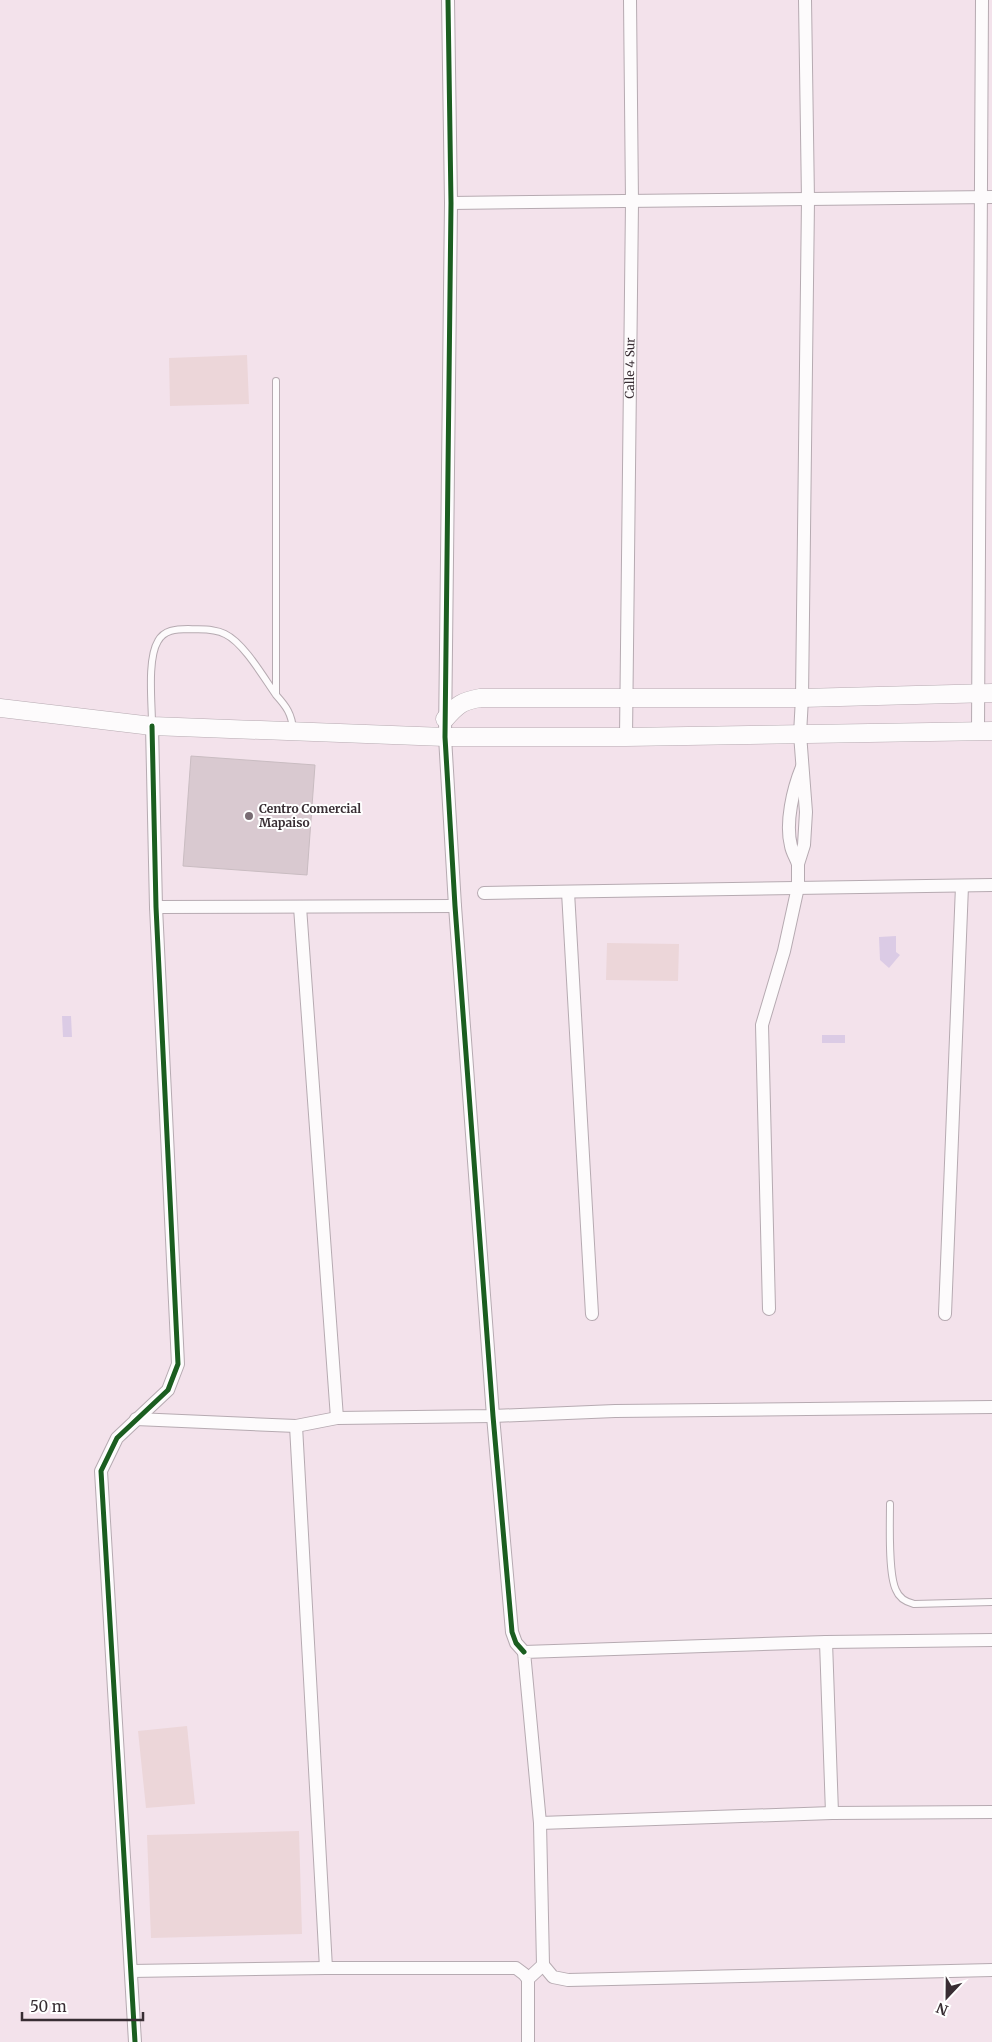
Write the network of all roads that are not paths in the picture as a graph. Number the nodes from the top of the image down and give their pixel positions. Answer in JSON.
{"nodes":[{"id":1,"x":448,"y":0,"type":"edge"},
{"id":2,"x":630,"y":0,"type":"edge"},
{"id":3,"x":805,"y":0,"type":"edge"},
{"id":4,"x":982,"y":0,"type":"edge"},
{"id":5,"x":987,"y":198,"type":"edge"},
{"id":6,"x":808,"y":200,"type":"junction"},
{"id":7,"x":632,"y":202,"type":"junction"},
{"id":8,"x":450,"y":203,"type":"junction"},
{"id":9,"x":276,"y":381,"type":"dead end"},
{"id":10,"x":986,"y":693,"type":"edge"},
{"id":11,"x":276,"y":694,"type":"junction"},
{"id":12,"x":628,"y":698,"type":"junction"},
{"id":13,"x":802,"y":698,"type":"junction"},
{"id":14,"x":0,"y":708,"type":"edge"},
{"id":15,"x":445,"y":719,"type":"junction"},
{"id":16,"x":152,"y":726,"type":"junction"},
{"id":17,"x":293,"y":731,"type":"junction"},
{"id":18,"x":985,"y":731,"type":"edge"},
{"id":19,"x":800,"y":734,"type":"junction"},
{"id":20,"x":445,"y":737,"type":"junction"},
{"id":21,"x":626,"y":737,"type":"junction"},
{"id":22,"x":962,"y":886,"type":"junction"},
{"id":23,"x":992,"y":886,"type":"edge"},
{"id":24,"x":798,"y":887,"type":"junction"},
{"id":25,"x":568,"y":892,"type":"junction"},
{"id":26,"x":484,"y":893,"type":"dead end"},
{"id":27,"x":455,"y":906,"type":"junction"},
{"id":28,"x":156,"y":907,"type":"junction"},
{"id":29,"x":300,"y":907,"type":"junction"},
{"id":30,"x":768,"y":1309,"type":"dead end"},
{"id":31,"x":592,"y":1314,"type":"dead end"},
{"id":32,"x":945,"y":1314,"type":"dead end"},
{"id":33,"x":992,"y":1407,"type":"edge"},
{"id":34,"x":493,"y":1416,"type":"junction"},
{"id":35,"x":338,"y":1418,"type":"junction"},
{"id":36,"x":136,"y":1419,"type":"junction"},
{"id":37,"x":296,"y":1426,"type":"junction"},
{"id":38,"x":890,"y":1504,"type":"dead end"},
{"id":39,"x":992,"y":1602,"type":"edge"},
{"id":40,"x":992,"y":1640,"type":"edge"},
{"id":41,"x":826,"y":1642,"type":"junction"},
{"id":42,"x":524,"y":1652,"type":"junction"},
{"id":43,"x":992,"y":1812,"type":"edge"},
{"id":44,"x":832,"y":1813,"type":"junction"},
{"id":45,"x":540,"y":1822,"type":"junction"},
{"id":46,"x":543,"y":1965,"type":"junction"},
{"id":47,"x":326,"y":1968,"type":"junction"},
{"id":48,"x":992,"y":1970,"type":"edge"},
{"id":49,"x":131,"y":1971,"type":"junction"},
{"id":50,"x":528,"y":1979,"type":"junction"},
{"id":51,"x":135,"y":2042,"type":"edge"},
{"id":52,"x":528,"y":2042,"type":"edge"}],
"edges":[{"from":1,"to":8,"type":"street"},
{"from":2,"to":7,"type":"street","name":"Calle 4 Sur"},
{"from":3,"to":6,"type":"street"},
{"from":4,"to":5,"type":"street"},
{"from":5,"to":6,"type":"street"},
{"from":5,"to":10,"type":"street"},
{"from":6,"to":7,"type":"street"},
{"from":6,"to":13,"type":"street"},
{"from":7,"to":8,"type":"street"},
{"from":7,"to":12,"type":"street","name":"Calle 4 Sur"},
{"from":8,"to":15,"type":"street"},
{"from":9,"to":11,"type":"lane"},
{"from":10,"to":13,"type":"street"},
{"from":10,"to":18,"type":"street"},
{"from":11,"to":16,"type":"lane"},
{"from":11,"to":17,"type":"lane"},
{"from":12,"to":13,"type":"street"},
{"from":12,"to":15,"type":"street"},
{"from":12,"to":21,"type":"street","name":"Calle 4 Sur"},
{"from":13,"to":19,"type":"street"},
{"from":14,"to":16,"type":"street"},
{"from":15,"to":20,"type":"street"},
{"from":16,"to":17,"type":"street"},
{"from":16,"to":28,"type":"street"},
{"from":17,"to":20,"type":"street"},
{"from":18,"to":19,"type":"street"},
{"from":19,"to":21,"type":"street"},
{"from":19,"to":24,"type":"street"},
{"from":20,"to":21,"type":"street"},
{"from":20,"to":27,"type":"street"},
{"from":22,"to":23,"type":"street"},
{"from":22,"to":24,"type":"street"},
{"from":22,"to":32,"type":"street"},
{"from":24,"to":25,"type":"street"},
{"from":24,"to":30,"type":"street"},
{"from":25,"to":26,"type":"street"},
{"from":25,"to":31,"type":"street"},
{"from":27,"to":29,"type":"street"},
{"from":27,"to":34,"type":"street"},
{"from":28,"to":29,"type":"street"},
{"from":28,"to":36,"type":"street"},
{"from":29,"to":35,"type":"street"},
{"from":33,"to":34,"type":"street"},
{"from":34,"to":35,"type":"street"},
{"from":34,"to":42,"type":"street"},
{"from":35,"to":37,"type":"street"},
{"from":36,"to":37,"type":"street"},
{"from":36,"to":49,"type":"street"},
{"from":37,"to":47,"type":"street"},
{"from":38,"to":39,"type":"lane"},
{"from":40,"to":41,"type":"street"},
{"from":41,"to":42,"type":"street"},
{"from":41,"to":44,"type":"street"},
{"from":42,"to":45,"type":"street"},
{"from":43,"to":44,"type":"street"},
{"from":44,"to":45,"type":"street"},
{"from":45,"to":46,"type":"street"},
{"from":46,"to":48,"type":"street"},
{"from":46,"to":50,"type":"street"},
{"from":47,"to":49,"type":"street"},
{"from":47,"to":50,"type":"street"},
{"from":49,"to":51,"type":"street"},
{"from":50,"to":52,"type":"street"}]}
